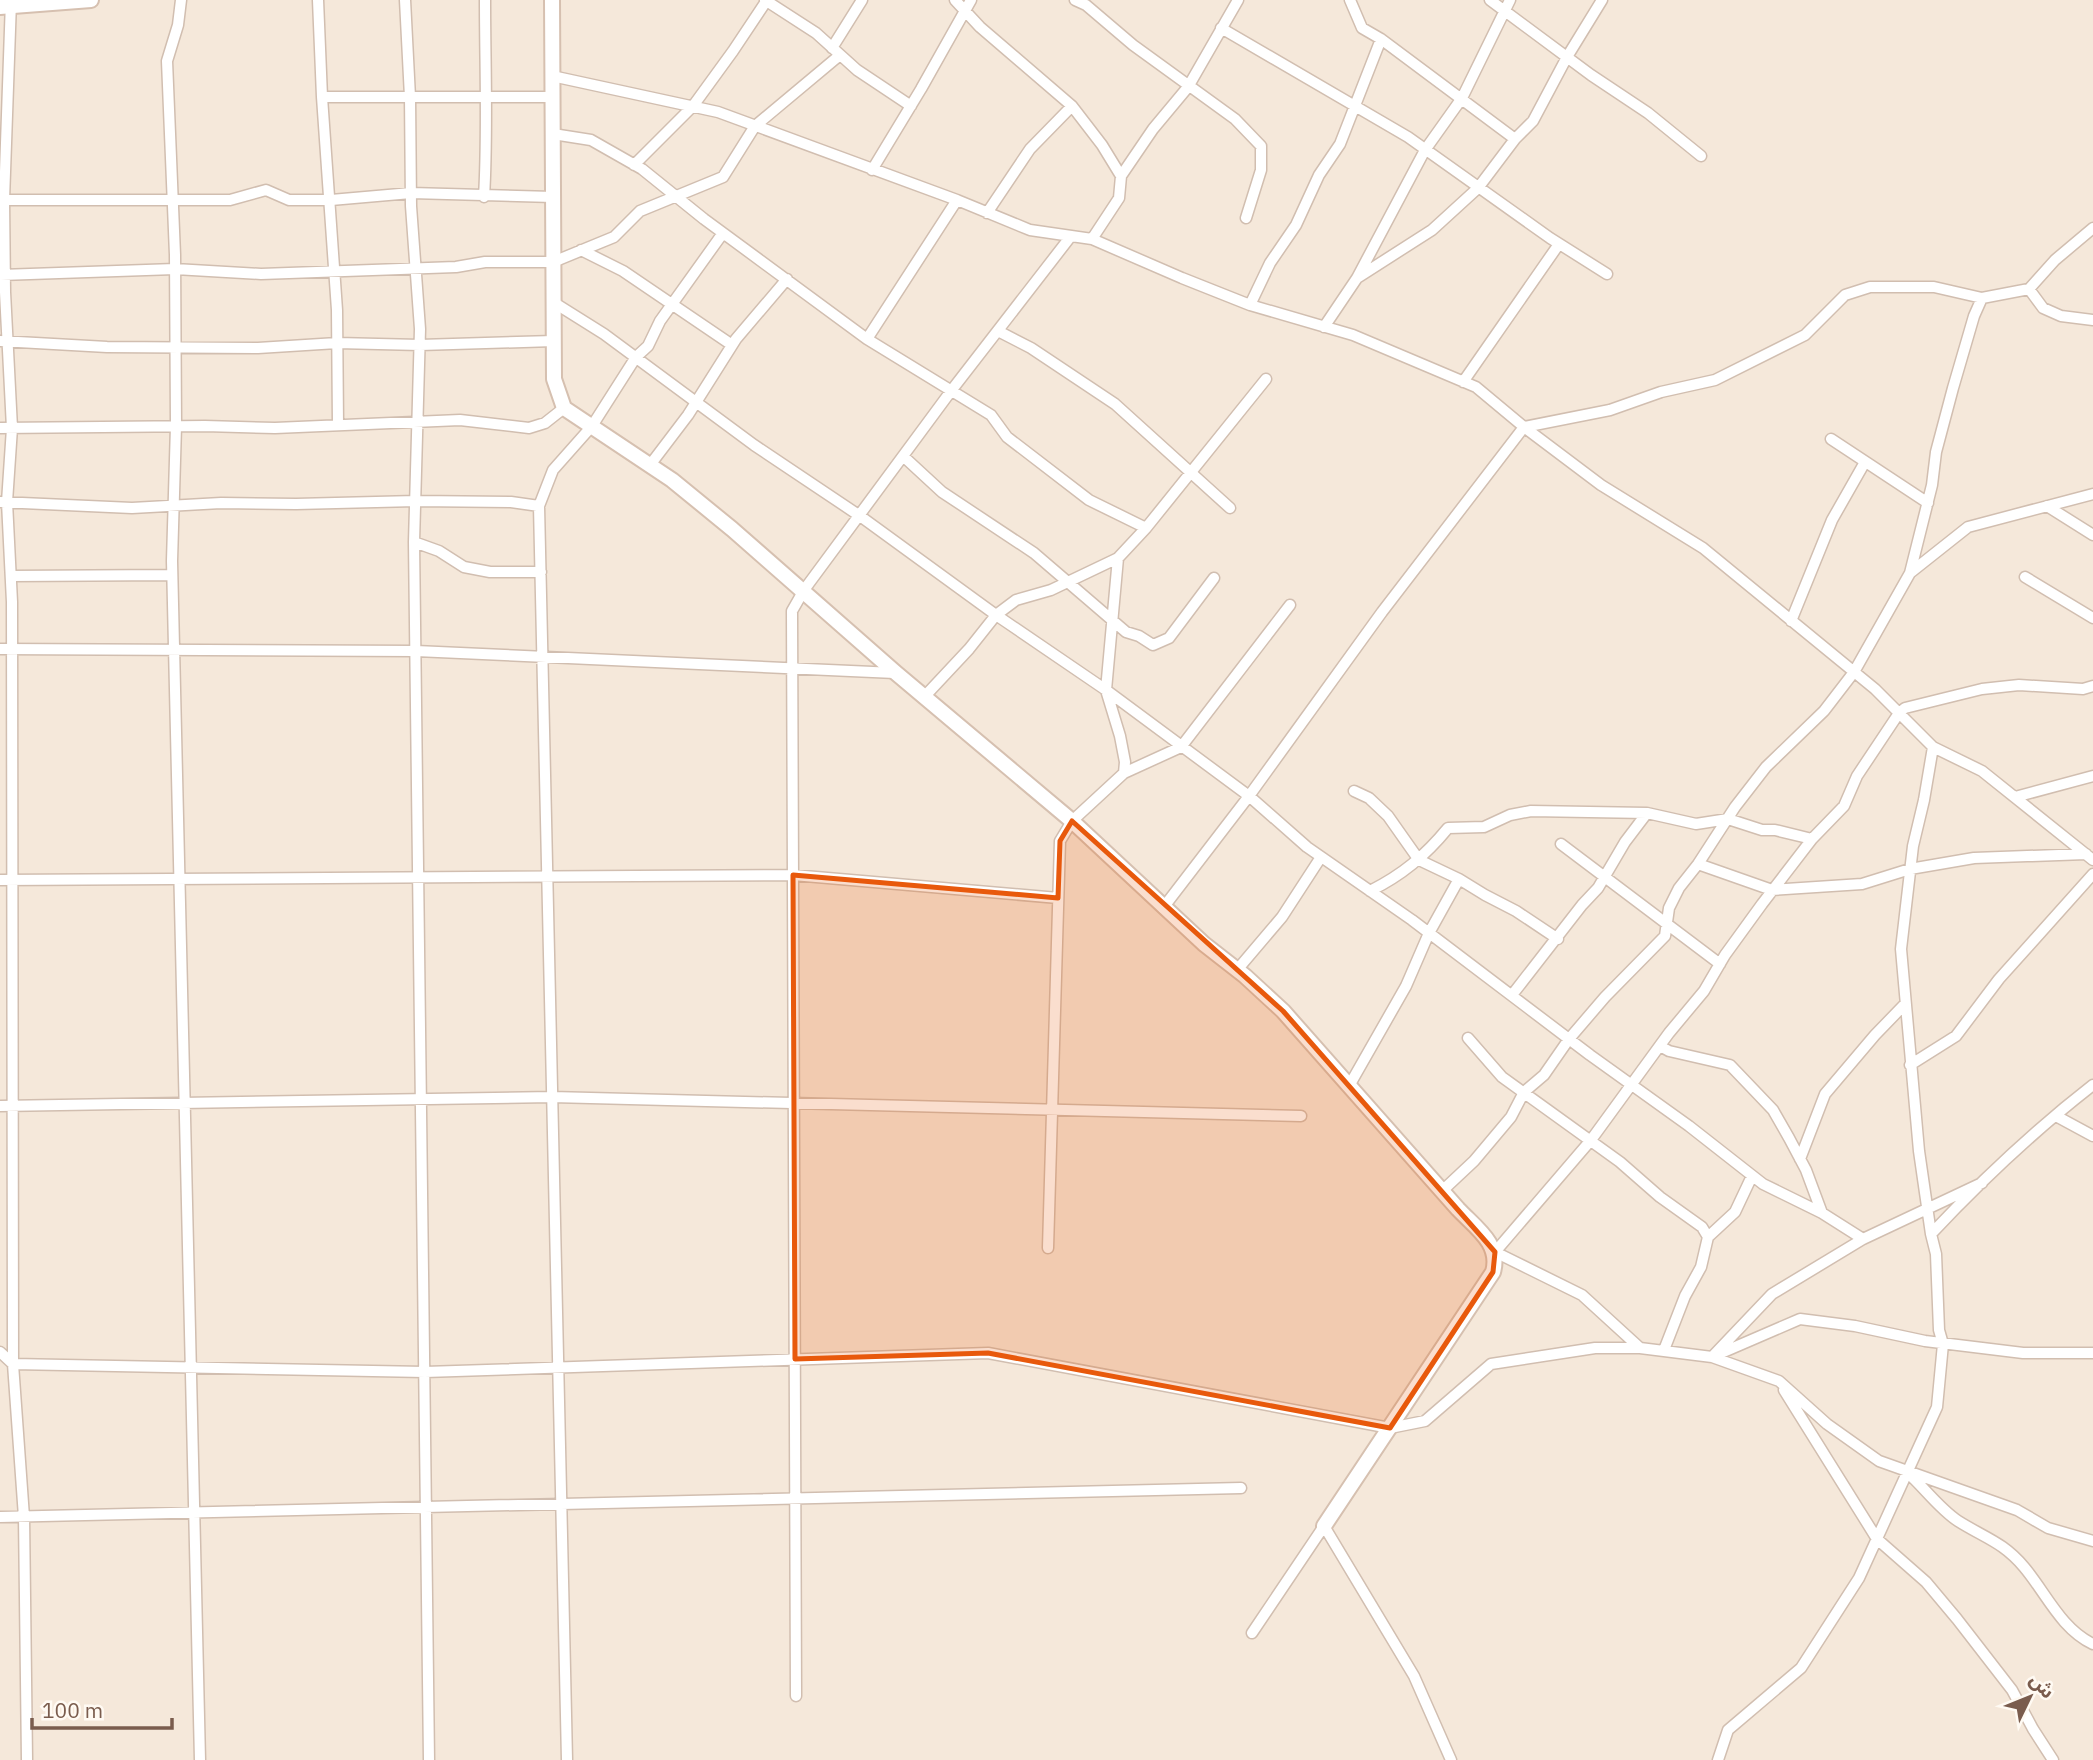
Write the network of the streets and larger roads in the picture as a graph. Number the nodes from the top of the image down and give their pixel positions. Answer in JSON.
{"nodes":[{"id":1,"x":91,"y":0,"type":"edge"},
{"id":2,"x":181,"y":0,"type":"edge"},
{"id":3,"x":318,"y":0,"type":"edge"},
{"id":4,"x":405,"y":0,"type":"edge"},
{"id":5,"x":485,"y":0,"type":"edge"},
{"id":6,"x":552,"y":0,"type":"edge"},
{"id":7,"x":766,"y":0,"type":"edge"},
{"id":8,"x":862,"y":0,"type":"edge"},
{"id":9,"x":956,"y":0,"type":"edge"},
{"id":10,"x":971,"y":0,"type":"edge"},
{"id":11,"x":1075,"y":0,"type":"edge"},
{"id":12,"x":1238,"y":0,"type":"edge"},
{"id":13,"x":1350,"y":0,"type":"edge"},
{"id":14,"x":1490,"y":0,"type":"edge"},
{"id":15,"x":1510,"y":0,"type":"edge"},
{"id":16,"x":1602,"y":0,"type":"edge"},
{"id":17,"x":7,"y":5,"type":"edge"},
{"id":18,"x":964,"y":9,"type":"junction"},
{"id":19,"x":1504,"y":11,"type":"junction"},
{"id":20,"x":1221,"y":28,"type":"junction"},
{"id":21,"x":1381,"y":39,"type":"junction"},
{"id":22,"x":836,"y":51,"type":"junction"},
{"id":23,"x":1567,"y":57,"type":"junction"},
{"id":24,"x":552,"y":76,"type":"junction"},
{"id":25,"x":1188,"y":87,"type":"junction"},
{"id":26,"x":410,"y":96,"type":"junction"},
{"id":27,"x":485,"y":96,"type":"junction"},
{"id":28,"x":322,"y":97,"type":"junction"},
{"id":29,"x":553,"y":97,"type":"junction"},
{"id":30,"x":1462,"y":98,"type":"junction"},
{"id":31,"x":692,"y":106,"type":"junction"},
{"id":32,"x":911,"y":106,"type":"junction"},
{"id":33,"x":1072,"y":106,"type":"junction"},
{"id":34,"x":1354,"y":106,"type":"junction"},
{"id":35,"x":3,"y":110,"type":"edge"},
{"id":36,"x":755,"y":126,"type":"junction"},
{"id":37,"x":553,"y":134,"type":"junction"},
{"id":38,"x":1515,"y":139,"type":"junction"},
{"id":39,"x":1425,"y":150,"type":"junction"},
{"id":40,"x":1701,"y":156,"type":"dead end"},
{"id":41,"x":634,"y":165,"type":"junction"},
{"id":42,"x":872,"y":170,"type":"junction"},
{"id":43,"x":1121,"y":176,"type":"junction"},
{"id":44,"x":1478,"y":188,"type":"junction"},
{"id":45,"x":411,"y":193,"type":"junction"},
{"id":46,"x":676,"y":196,"type":"junction"},
{"id":47,"x":484,"y":197,"type":"junction"},
{"id":48,"x":553,"y":197,"type":"junction"},
{"id":49,"x":172,"y":199,"type":"junction"},
{"id":50,"x":4,"y":200,"type":"junction"},
{"id":51,"x":331,"y":200,"type":"junction"},
{"id":52,"x":957,"y":200,"type":"junction"},
{"id":53,"x":987,"y":213,"type":"junction"},
{"id":54,"x":1246,"y":218,"type":"dead end"},
{"id":55,"x":2093,"y":228,"type":"edge"},
{"id":56,"x":723,"y":233,"type":"junction"},
{"id":57,"x":1071,"y":236,"type":"junction"},
{"id":58,"x":1093,"y":239,"type":"junction"},
{"id":59,"x":1559,"y":244,"type":"junction"},
{"id":60,"x":581,"y":250,"type":"junction"},
{"id":61,"x":553,"y":262,"type":"junction"},
{"id":62,"x":415,"y":268,"type":"junction"},
{"id":63,"x":175,"y":269,"type":"junction"},
{"id":64,"x":335,"y":271,"type":"junction"},
{"id":65,"x":1606,"y":274,"type":"dead end"},
{"id":66,"x":2,"y":275,"type":"edge"},
{"id":67,"x":1357,"y":278,"type":"junction"},
{"id":68,"x":787,"y":279,"type":"junction"},
{"id":69,"x":2029,"y":289,"type":"junction"},
{"id":70,"x":1982,"y":298,"type":"junction"},
{"id":71,"x":553,"y":302,"type":"junction"},
{"id":72,"x":671,"y":305,"type":"junction"},
{"id":73,"x":1250,"y":305,"type":"junction"},
{"id":74,"x":2093,"y":320,"type":"edge"},
{"id":75,"x":1324,"y":327,"type":"junction"},
{"id":76,"x":998,"y":331,"type":"junction"},
{"id":77,"x":867,"y":339,"type":"junction"},
{"id":78,"x":4,"y":341,"type":"edge"},
{"id":79,"x":554,"y":341,"type":"junction"},
{"id":80,"x":337,"y":343,"type":"junction"},
{"id":81,"x":420,"y":345,"type":"junction"},
{"id":82,"x":732,"y":345,"type":"junction"},
{"id":83,"x":175,"y":348,"type":"junction"},
{"id":84,"x":636,"y":357,"type":"junction"},
{"id":85,"x":1266,"y":379,"type":"dead end"},
{"id":86,"x":1463,"y":382,"type":"junction"},
{"id":87,"x":951,"y":391,"type":"junction"},
{"id":88,"x":695,"y":403,"type":"junction"},
{"id":89,"x":564,"y":408,"type":"junction"},
{"id":90,"x":418,"y":422,"type":"junction"},
{"id":91,"x":338,"y":425,"type":"junction"},
{"id":92,"x":176,"y":426,"type":"junction"},
{"id":93,"x":592,"y":426,"type":"junction"},
{"id":94,"x":1524,"y":427,"type":"junction"},
{"id":95,"x":0,"y":428,"type":"edge"},
{"id":96,"x":12,"y":428,"type":"junction"},
{"id":97,"x":1831,"y":439,"type":"dead end"},
{"id":98,"x":902,"y":456,"type":"junction"},
{"id":99,"x":1865,"y":462,"type":"junction"},
{"id":100,"x":650,"y":465,"type":"junction"},
{"id":101,"x":1191,"y":473,"type":"junction"},
{"id":102,"x":2093,"y":494,"type":"edge"},
{"id":103,"x":416,"y":501,"type":"junction"},
{"id":104,"x":4,"y":502,"type":"edge"},
{"id":105,"x":1928,"y":503,"type":"junction"},
{"id":106,"x":175,"y":506,"type":"junction"},
{"id":107,"x":539,"y":506,"type":"junction"},
{"id":108,"x":2047,"y":506,"type":"junction"},
{"id":109,"x":1230,"y":508,"type":"dead end"},
{"id":110,"x":860,"y":516,"type":"junction"},
{"id":111,"x":1146,"y":528,"type":"junction"},
{"id":112,"x":2093,"y":535,"type":"edge"},
{"id":113,"x":414,"y":542,"type":"junction"},
{"id":114,"x":1118,"y":558,"type":"junction"},
{"id":115,"x":541,"y":572,"type":"junction"},
{"id":116,"x":1910,"y":573,"type":"junction"},
{"id":117,"x":172,"y":575,"type":"junction"},
{"id":118,"x":11,"y":576,"type":"junction"},
{"id":119,"x":2025,"y":577,"type":"dead end"},
{"id":120,"x":1214,"y":578,"type":"dead end"},
{"id":121,"x":1069,"y":582,"type":"junction"},
{"id":122,"x":804,"y":590,"type":"junction"},
{"id":123,"x":1290,"y":605,"type":"dead end"},
{"id":124,"x":996,"y":615,"type":"junction"},
{"id":125,"x":1111,"y":618,"type":"junction"},
{"id":126,"x":2093,"y":618,"type":"edge"},
{"id":127,"x":1791,"y":621,"type":"junction"},
{"id":128,"x":0,"y":649,"type":"edge"},
{"id":129,"x":12,"y":649,"type":"junction"},
{"id":130,"x":174,"y":649,"type":"junction"},
{"id":131,"x":415,"y":651,"type":"junction"},
{"id":132,"x":542,"y":657,"type":"junction"},
{"id":133,"x":792,"y":668,"type":"junction"},
{"id":134,"x":1854,"y":672,"type":"junction"},
{"id":135,"x":896,"y":673,"type":"junction"},
{"id":136,"x":2093,"y":686,"type":"edge"},
{"id":137,"x":1106,"y":690,"type":"junction"},
{"id":138,"x":925,"y":696,"type":"junction"},
{"id":139,"x":1899,"y":713,"type":"junction"},
{"id":140,"x":1181,"y":747,"type":"junction"},
{"id":141,"x":1933,"y":747,"type":"junction"},
{"id":142,"x":1124,"y":773,"type":"junction"},
{"id":143,"x":2093,"y":776,"type":"edge"},
{"id":144,"x":1354,"y":791,"type":"dead end"},
{"id":145,"x":1249,"y":796,"type":"junction"},
{"id":146,"x":2015,"y":797,"type":"junction"},
{"id":147,"x":1647,"y":813,"type":"junction"},
{"id":148,"x":1727,"y":819,"type":"junction"},
{"id":149,"x":1072,"y":821,"type":"junction"},
{"id":150,"x":1812,"y":839,"type":"junction"},
{"id":151,"x":1561,"y":844,"type":"dead end"},
{"id":152,"x":1321,"y":857,"type":"junction"},
{"id":153,"x":2089,"y":857,"type":"edge"},
{"id":154,"x":1419,"y":860,"type":"junction"},
{"id":155,"x":1698,"y":864,"type":"junction"},
{"id":156,"x":1910,"y":869,"type":"junction"},
{"id":157,"x":2093,"y":874,"type":"edge"},
{"id":158,"x":793,"y":875,"type":"junction"},
{"id":159,"x":1606,"y":876,"type":"junction"},
{"id":160,"x":547,"y":877,"type":"junction"},
{"id":161,"x":418,"y":878,"type":"junction"},
{"id":162,"x":179,"y":879,"type":"junction"},
{"id":163,"x":1459,"y":879,"type":"junction"},
{"id":164,"x":0,"y":880,"type":"edge"},
{"id":165,"x":12,"y":880,"type":"junction"},
{"id":166,"x":1772,"y":890,"type":"junction"},
{"id":167,"x":1370,"y":891,"type":"junction"},
{"id":168,"x":1058,"y":898,"type":"junction"},
{"id":169,"x":1163,"y":908,"type":"junction"},
{"id":170,"x":1667,"y":923,"type":"junction"},
{"id":171,"x":1429,"y":933,"type":"junction"},
{"id":172,"x":1558,"y":939,"type":"junction"},
{"id":173,"x":1720,"y":964,"type":"junction"},
{"id":174,"x":1237,"y":970,"type":"junction"},
{"id":175,"x":1512,"y":995,"type":"junction"},
{"id":176,"x":1905,"y":1004,"type":"junction"},
{"id":177,"x":1468,"y":1038,"type":"dead end"},
{"id":178,"x":1569,"y":1039,"type":"junction"},
{"id":179,"x":1660,"y":1046,"type":"junction"},
{"id":180,"x":1910,"y":1065,"type":"junction"},
{"id":181,"x":1632,"y":1084,"type":"junction"},
{"id":182,"x":2093,"y":1085,"type":"edge"},
{"id":183,"x":1349,"y":1086,"type":"junction"},
{"id":184,"x":1524,"y":1092,"type":"junction"},
{"id":185,"x":552,"y":1097,"type":"junction"},
{"id":186,"x":421,"y":1099,"type":"junction"},
{"id":187,"x":184,"y":1103,"type":"junction"},
{"id":188,"x":794,"y":1103,"type":"junction"},
{"id":189,"x":12,"y":1105,"type":"junction"},
{"id":190,"x":0,"y":1106,"type":"edge"},
{"id":191,"x":1051,"y":1110,"type":"junction"},
{"id":192,"x":1301,"y":1116,"type":"dead end"},
{"id":193,"x":2056,"y":1116,"type":"junction"},
{"id":194,"x":2093,"y":1136,"type":"edge"},
{"id":195,"x":1591,"y":1140,"type":"junction"},
{"id":196,"x":1800,"y":1159,"type":"junction"},
{"id":197,"x":1752,"y":1176,"type":"junction"},
{"id":198,"x":1982,"y":1183,"type":"junction"},
{"id":199,"x":1441,"y":1191,"type":"junction"},
{"id":200,"x":1928,"y":1208,"type":"junction"},
{"id":201,"x":1822,"y":1213,"type":"junction"},
{"id":202,"x":1931,"y":1234,"type":"junction"},
{"id":203,"x":1708,"y":1237,"type":"junction"},
{"id":204,"x":1863,"y":1238,"type":"junction"},
{"id":205,"x":1048,"y":1248,"type":"dead end"},
{"id":206,"x":1495,"y":1252,"type":"junction"},
{"id":207,"x":1943,"y":1344,"type":"junction"},
{"id":208,"x":1640,"y":1348,"type":"junction"},
{"id":209,"x":1664,"y":1350,"type":"junction"},
{"id":210,"x":0,"y":1352,"type":"edge"},
{"id":211,"x":2091,"y":1352,"type":"edge"},
{"id":212,"x":1712,"y":1357,"type":"junction"},
{"id":213,"x":795,"y":1359,"type":"junction"},
{"id":214,"x":13,"y":1364,"type":"junction"},
{"id":215,"x":191,"y":1367,"type":"junction"},
{"id":216,"x":558,"y":1367,"type":"junction"},
{"id":217,"x":425,"y":1372,"type":"junction"},
{"id":218,"x":1779,"y":1381,"type":"junction"},
{"id":219,"x":1390,"y":1428,"type":"junction"},
{"id":220,"x":1907,"y":1472,"type":"junction"},
{"id":221,"x":1241,"y":1488,"type":"dead end"},
{"id":222,"x":796,"y":1499,"type":"junction"},
{"id":223,"x":561,"y":1504,"type":"junction"},
{"id":224,"x":426,"y":1507,"type":"junction"},
{"id":225,"x":194,"y":1513,"type":"junction"},
{"id":226,"x":0,"y":1517,"type":"edge"},
{"id":227,"x":24,"y":1517,"type":"junction"},
{"id":228,"x":1324,"y":1526,"type":"junction"},
{"id":229,"x":1877,"y":1539,"type":"junction"},
{"id":230,"x":2093,"y":1541,"type":"edge"},
{"id":231,"x":1252,"y":1633,"type":"dead end"},
{"id":232,"x":2093,"y":1644,"type":"edge"},
{"id":233,"x":796,"y":1696,"type":"dead end"},
{"id":234,"x":27,"y":1760,"type":"edge"},
{"id":235,"x":200,"y":1760,"type":"edge"},
{"id":236,"x":429,"y":1760,"type":"edge"},
{"id":237,"x":567,"y":1760,"type":"edge"},
{"id":238,"x":1451,"y":1760,"type":"edge"},
{"id":239,"x":1718,"y":1760,"type":"edge"},
{"id":240,"x":2053,"y":1760,"type":"edge"}],
"edges":[{"from":1,"to":17,"type":"street"},
{"from":2,"to":49,"type":"street"},
{"from":3,"to":28,"type":"street"},
{"from":4,"to":26,"type":"street"},
{"from":5,"to":27,"type":"street"},
{"from":6,"to":24,"type":"street"},
{"from":7,"to":22,"type":"street"},
{"from":7,"to":31,"type":"street"},
{"from":8,"to":22,"type":"street"},
{"from":9,"to":18,"type":"street"},
{"from":10,"to":18,"type":"street"},
{"from":11,"to":25,"type":"street"},
{"from":12,"to":20,"type":"street"},
{"from":13,"to":21,"type":"street"},
{"from":14,"to":19,"type":"street"},
{"from":15,"to":19,"type":"street"},
{"from":16,"to":23,"type":"street"},
{"from":17,"to":35,"type":"street"},
{"from":18,"to":32,"type":"street"},
{"from":18,"to":33,"type":"street"},
{"from":19,"to":23,"type":"street"},
{"from":19,"to":30,"type":"street"},
{"from":20,"to":25,"type":"street"},
{"from":20,"to":34,"type":"street"},
{"from":21,"to":30,"type":"street"},
{"from":21,"to":34,"type":"street"},
{"from":22,"to":32,"type":"street"},
{"from":22,"to":36,"type":"street"},
{"from":23,"to":38,"type":"street"},
{"from":23,"to":40,"type":"street"},
{"from":24,"to":29,"type":"street"},
{"from":24,"to":31,"type":"street"},
{"from":25,"to":43,"type":"street"},
{"from":25,"to":54,"type":"street"},
{"from":26,"to":27,"type":"street"},
{"from":26,"to":28,"type":"street"},
{"from":26,"to":45,"type":"street"},
{"from":27,"to":29,"type":"street"},
{"from":27,"to":47,"type":"street"},
{"from":28,"to":51,"type":"street"},
{"from":29,"to":37,"type":"street"},
{"from":30,"to":38,"type":"street"},
{"from":30,"to":39,"type":"street"},
{"from":31,"to":36,"type":"street"},
{"from":31,"to":41,"type":"street"},
{"from":32,"to":42,"type":"street"},
{"from":33,"to":43,"type":"street"},
{"from":33,"to":53,"type":"street"},
{"from":34,"to":39,"type":"street"},
{"from":34,"to":73,"type":"street"},
{"from":35,"to":50,"type":"street"},
{"from":36,"to":42,"type":"street"},
{"from":36,"to":46,"type":"street"},
{"from":37,"to":41,"type":"street"},
{"from":37,"to":48,"type":"street"},
{"from":38,"to":44,"type":"street"},
{"from":39,"to":44,"type":"street"},
{"from":39,"to":67,"type":"street"},
{"from":41,"to":46,"type":"street"},
{"from":42,"to":52,"type":"street"},
{"from":43,"to":58,"type":"street"},
{"from":44,"to":59,"type":"street"},
{"from":44,"to":67,"type":"street"},
{"from":45,"to":47,"type":"street"},
{"from":45,"to":51,"type":"street"},
{"from":45,"to":62,"type":"street"},
{"from":46,"to":56,"type":"street"},
{"from":46,"to":60,"type":"street"},
{"from":47,"to":48,"type":"street"},
{"from":48,"to":61,"type":"street"},
{"from":49,"to":50,"type":"street"},
{"from":49,"to":51,"type":"street"},
{"from":49,"to":63,"type":"street"},
{"from":50,"to":66,"type":"street"},
{"from":51,"to":64,"type":"street"},
{"from":52,"to":53,"type":"street"},
{"from":52,"to":77,"type":"street"},
{"from":53,"to":57,"type":"street"},
{"from":55,"to":69,"type":"street"},
{"from":56,"to":68,"type":"street"},
{"from":56,"to":72,"type":"street"},
{"from":57,"to":58,"type":"street"},
{"from":57,"to":76,"type":"street"},
{"from":58,"to":73,"type":"street"},
{"from":59,"to":65,"type":"street"},
{"from":59,"to":86,"type":"street"},
{"from":60,"to":61,"type":"street"},
{"from":60,"to":72,"type":"street"},
{"from":61,"to":62,"type":"street"},
{"from":61,"to":71,"type":"street"},
{"from":62,"to":64,"type":"street"},
{"from":62,"to":81,"type":"street"},
{"from":63,"to":64,"type":"street"},
{"from":63,"to":66,"type":"street"},
{"from":63,"to":83,"type":"street"},
{"from":64,"to":80,"type":"street"},
{"from":66,"to":78,"type":"street"},
{"from":67,"to":75,"type":"street"},
{"from":68,"to":77,"type":"street"},
{"from":68,"to":82,"type":"street"},
{"from":69,"to":70,"type":"street"},
{"from":69,"to":74,"type":"street"},
{"from":70,"to":94,"type":"street"},
{"from":70,"to":105,"type":"street"},
{"from":71,"to":79,"type":"street"},
{"from":71,"to":84,"type":"street"},
{"from":72,"to":82,"type":"street"},
{"from":72,"to":84,"type":"street"},
{"from":73,"to":75,"type":"street"},
{"from":75,"to":86,"type":"street"},
{"from":76,"to":87,"type":"street"},
{"from":76,"to":101,"type":"street"},
{"from":77,"to":87,"type":"street"},
{"from":78,"to":83,"type":"street"},
{"from":78,"to":96,"type":"street"},
{"from":79,"to":81,"type":"street"},
{"from":79,"to":89,"type":"street"},
{"from":80,"to":81,"type":"street"},
{"from":80,"to":83,"type":"street"},
{"from":80,"to":91,"type":"street"},
{"from":81,"to":90,"type":"street"},
{"from":82,"to":88,"type":"street"},
{"from":83,"to":92,"type":"street"},
{"from":84,"to":88,"type":"street"},
{"from":84,"to":93,"type":"street"},
{"from":85,"to":101,"type":"street"},
{"from":86,"to":94,"type":"street"},
{"from":87,"to":98,"type":"street"},
{"from":87,"to":111,"type":"street"},
{"from":88,"to":100,"type":"street"},
{"from":88,"to":110,"type":"street"},
{"from":89,"to":90,"type":"street"},
{"from":89,"to":93,"type":"street"},
{"from":90,"to":91,"type":"street"},
{"from":90,"to":103,"type":"street"},
{"from":91,"to":92,"type":"street"},
{"from":92,"to":96,"type":"street"},
{"from":92,"to":106,"type":"street"},
{"from":93,"to":100,"type":"street"},
{"from":93,"to":107,"type":"street"},
{"from":94,"to":127,"type":"street"},
{"from":94,"to":145,"type":"street"},
{"from":95,"to":96,"type":"street"},
{"from":96,"to":104,"type":"street"},
{"from":97,"to":99,"type":"street"},
{"from":98,"to":110,"type":"street"},
{"from":98,"to":121,"type":"street"},
{"from":99,"to":105,"type":"street"},
{"from":99,"to":127,"type":"street"},
{"from":100,"to":122,"type":"street"},
{"from":101,"to":109,"type":"street"},
{"from":101,"to":111,"type":"street"},
{"from":102,"to":108,"type":"street"},
{"from":103,"to":106,"type":"street"},
{"from":103,"to":107,"type":"street"},
{"from":103,"to":113,"type":"street"},
{"from":104,"to":106,"type":"street"},
{"from":104,"to":118,"type":"street"},
{"from":105,"to":116,"type":"street"},
{"from":106,"to":117,"type":"street"},
{"from":107,"to":115,"type":"street"},
{"from":108,"to":112,"type":"street"},
{"from":108,"to":116,"type":"street"},
{"from":110,"to":122,"type":"street"},
{"from":110,"to":124,"type":"street"},
{"from":111,"to":114,"type":"street"},
{"from":113,"to":115,"type":"street"},
{"from":113,"to":131,"type":"street"},
{"from":114,"to":121,"type":"street"},
{"from":114,"to":125,"type":"street"},
{"from":115,"to":132,"type":"street"},
{"from":116,"to":134,"type":"street"},
{"from":117,"to":118,"type":"street"},
{"from":117,"to":130,"type":"street"},
{"from":118,"to":129,"type":"street"},
{"from":119,"to":126,"type":"street"},
{"from":120,"to":125,"type":"street"},
{"from":121,"to":124,"type":"street"},
{"from":121,"to":125,"type":"street"},
{"from":122,"to":133,"type":"street"},
{"from":122,"to":135,"type":"street"},
{"from":123,"to":140,"type":"street"},
{"from":124,"to":137,"type":"street"},
{"from":124,"to":138,"type":"street"},
{"from":125,"to":137,"type":"street"},
{"from":127,"to":134,"type":"street"},
{"from":128,"to":129,"type":"street"},
{"from":129,"to":130,"type":"street"},
{"from":129,"to":165,"type":"street"},
{"from":130,"to":131,"type":"street"},
{"from":130,"to":162,"type":"street"},
{"from":131,"to":132,"type":"street"},
{"from":131,"to":161,"type":"street"},
{"from":132,"to":133,"type":"street"},
{"from":132,"to":160,"type":"street"},
{"from":133,"to":135,"type":"street"},
{"from":133,"to":158,"type":"street"},
{"from":134,"to":139,"type":"street"},
{"from":134,"to":148,"type":"street"},
{"from":135,"to":138,"type":"street"},
{"from":136,"to":139,"type":"street"},
{"from":137,"to":140,"type":"street"},
{"from":137,"to":142,"type":"street"},
{"from":138,"to":149,"type":"street"},
{"from":139,"to":141,"type":"street"},
{"from":139,"to":150,"type":"street"},
{"from":140,"to":142,"type":"street"},
{"from":140,"to":145,"type":"street"},
{"from":141,"to":146,"type":"street"},
{"from":141,"to":156,"type":"street"},
{"from":142,"to":149,"type":"street"},
{"from":143,"to":146,"type":"street"},
{"from":144,"to":154,"type":"street"},
{"from":145,"to":152,"type":"street"},
{"from":145,"to":169,"type":"street"},
{"from":146,"to":153,"type":"street"},
{"from":147,"to":148,"type":"street"},
{"from":147,"to":154,"type":"street"},
{"from":147,"to":159,"type":"street"},
{"from":148,"to":150,"type":"street"},
{"from":148,"to":155,"type":"street"},
{"from":149,"to":168,"type":"street"},
{"from":149,"to":169,"type":"street"},
{"from":150,"to":166,"type":"street"},
{"from":151,"to":159,"type":"street"},
{"from":152,"to":167,"type":"street"},
{"from":152,"to":174,"type":"street"},
{"from":153,"to":156,"type":"street"},
{"from":154,"to":163,"type":"street"},
{"from":154,"to":167,"type":"street"},
{"from":155,"to":166,"type":"street"},
{"from":155,"to":170,"type":"street"},
{"from":156,"to":166,"type":"street"},
{"from":156,"to":176,"type":"street"},
{"from":157,"to":180,"type":"street"},
{"from":158,"to":160,"type":"street"},
{"from":158,"to":168,"type":"street"},
{"from":158,"to":188,"type":"street"},
{"from":159,"to":170,"type":"street"},
{"from":159,"to":172,"type":"street"},
{"from":160,"to":161,"type":"street"},
{"from":160,"to":185,"type":"street"},
{"from":161,"to":162,"type":"street"},
{"from":161,"to":186,"type":"street"},
{"from":162,"to":165,"type":"street"},
{"from":162,"to":187,"type":"street"},
{"from":163,"to":171,"type":"street"},
{"from":163,"to":172,"type":"street"},
{"from":164,"to":165,"type":"street"},
{"from":165,"to":189,"type":"street"},
{"from":166,"to":173,"type":"street"},
{"from":167,"to":171,"type":"street"},
{"from":168,"to":191,"type":"street"},
{"from":169,"to":174,"type":"street"},
{"from":170,"to":173,"type":"street"},
{"from":170,"to":178,"type":"street"},
{"from":171,"to":175,"type":"street"},
{"from":171,"to":183,"type":"street"},
{"from":172,"to":175,"type":"street"},
{"from":173,"to":179,"type":"street"},
{"from":174,"to":183,"type":"street"},
{"from":175,"to":178,"type":"street"},
{"from":176,"to":180,"type":"street"},
{"from":176,"to":196,"type":"street"},
{"from":177,"to":184,"type":"street"},
{"from":178,"to":181,"type":"street"},
{"from":178,"to":184,"type":"street"},
{"from":179,"to":181,"type":"street"},
{"from":179,"to":196,"type":"street"},
{"from":180,"to":200,"type":"street"},
{"from":181,"to":195,"type":"street"},
{"from":181,"to":197,"type":"street"},
{"from":182,"to":193,"type":"street"},
{"from":183,"to":199,"type":"street"},
{"from":184,"to":195,"type":"street"},
{"from":184,"to":199,"type":"street"},
{"from":185,"to":186,"type":"street"},
{"from":185,"to":188,"type":"street"},
{"from":185,"to":216,"type":"street"},
{"from":186,"to":187,"type":"street"},
{"from":186,"to":217,"type":"street"},
{"from":187,"to":189,"type":"street"},
{"from":187,"to":215,"type":"street"},
{"from":188,"to":191,"type":"street"},
{"from":188,"to":213,"type":"street"},
{"from":189,"to":190,"type":"street"},
{"from":189,"to":214,"type":"street"},
{"from":191,"to":192,"type":"street"},
{"from":191,"to":205,"type":"street"},
{"from":193,"to":194,"type":"street"},
{"from":193,"to":198,"type":"street"},
{"from":195,"to":203,"type":"street"},
{"from":195,"to":206,"type":"street"},
{"from":196,"to":201,"type":"street"},
{"from":197,"to":201,"type":"street"},
{"from":197,"to":203,"type":"street"},
{"from":198,"to":200,"type":"street"},
{"from":198,"to":202,"type":"street"},
{"from":199,"to":206,"type":"street"},
{"from":200,"to":202,"type":"street"},
{"from":200,"to":204,"type":"street"},
{"from":201,"to":204,"type":"street"},
{"from":202,"to":207,"type":"street"},
{"from":203,"to":209,"type":"street"},
{"from":204,"to":212,"type":"street"},
{"from":206,"to":208,"type":"street"},
{"from":206,"to":219,"type":"street"},
{"from":207,"to":211,"type":"street"},
{"from":207,"to":212,"type":"street"},
{"from":207,"to":220,"type":"street"},
{"from":208,"to":209,"type":"street"},
{"from":208,"to":219,"type":"street"},
{"from":209,"to":212,"type":"street"},
{"from":210,"to":214,"type":"street"},
{"from":212,"to":218,"type":"street"},
{"from":213,"to":216,"type":"street"},
{"from":213,"to":219,"type":"street"},
{"from":213,"to":222,"type":"street"},
{"from":214,"to":215,"type":"street"},
{"from":214,"to":227,"type":"street"},
{"from":215,"to":217,"type":"street"},
{"from":215,"to":225,"type":"street"},
{"from":216,"to":217,"type":"street"},
{"from":216,"to":223,"type":"street"},
{"from":217,"to":224,"type":"street"},
{"from":218,"to":220,"type":"street"},
{"from":218,"to":229,"type":"street"},
{"from":219,"to":228,"type":"street"},
{"from":220,"to":229,"type":"street"},
{"from":220,"to":230,"type":"street"},
{"from":220,"to":232,"type":"street"},
{"from":221,"to":222,"type":"street"},
{"from":222,"to":223,"type":"street"},
{"from":222,"to":233,"type":"street"},
{"from":223,"to":224,"type":"street"},
{"from":223,"to":237,"type":"street"},
{"from":224,"to":225,"type":"street"},
{"from":224,"to":236,"type":"street"},
{"from":225,"to":227,"type":"street"},
{"from":225,"to":235,"type":"street"},
{"from":226,"to":227,"type":"street"},
{"from":227,"to":234,"type":"street"},
{"from":228,"to":231,"type":"street"},
{"from":228,"to":238,"type":"street"},
{"from":229,"to":239,"type":"street"},
{"from":229,"to":240,"type":"street"}]}
